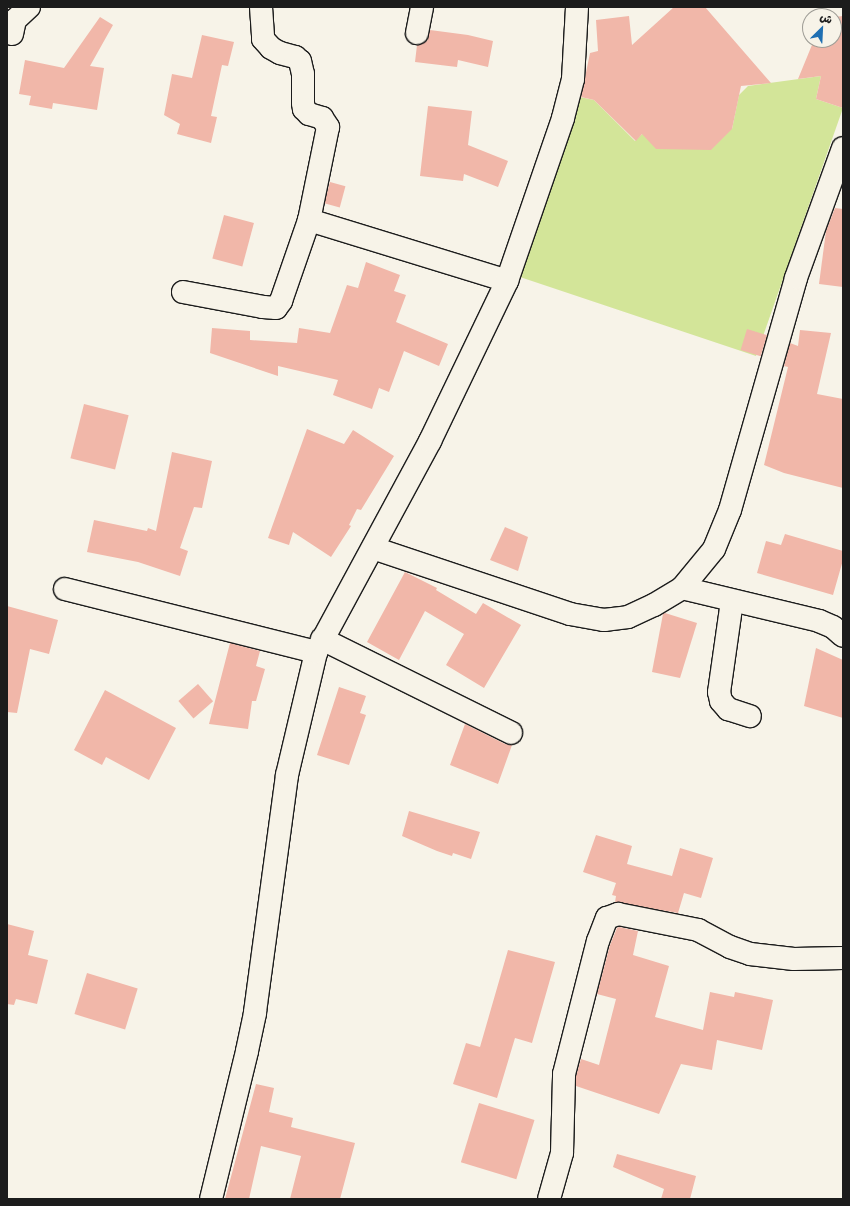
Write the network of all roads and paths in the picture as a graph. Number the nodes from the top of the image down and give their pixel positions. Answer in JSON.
{"nodes":[{"id":1,"x":29,"y":7,"type":"edge"},
{"id":2,"x":261,"y":7,"type":"edge"},
{"id":3,"x":422,"y":7,"type":"edge"},
{"id":4,"x":577,"y":7,"type":"edge"},
{"id":5,"x":417,"y":32,"type":"dead end"},
{"id":6,"x":12,"y":34,"type":"dead end"},
{"id":7,"x":843,"y":148,"type":"edge"},
{"id":8,"x":309,"y":220,"type":"junction"},
{"id":9,"x":507,"y":281,"type":"junction"},
{"id":10,"x":183,"y":292,"type":"dead end"},
{"id":11,"x":373,"y":548,"type":"junction"},
{"id":12,"x":682,"y":588,"type":"junction"},
{"id":13,"x":65,"y":589,"type":"dead end"},
{"id":14,"x":732,"y":601,"type":"junction"},
{"id":15,"x":843,"y":636,"type":"edge"},
{"id":16,"x":319,"y":645,"type":"junction"},
{"id":17,"x":750,"y":716,"type":"dead end"},
{"id":18,"x":511,"y":732,"type":"dead end"},
{"id":19,"x":843,"y":958,"type":"edge"},
{"id":20,"x":211,"y":1199,"type":"edge"},
{"id":21,"x":549,"y":1199,"type":"edge"}],
"edges":[{"from":1,"to":6,"type":"street"},
{"from":2,"to":8,"type":"street"},
{"from":3,"to":5,"type":"street"},
{"from":4,"to":9,"type":"street"},
{"from":7,"to":12,"type":"street"},
{"from":8,"to":9,"type":"street"},
{"from":8,"to":10,"type":"street"},
{"from":9,"to":11,"type":"street"},
{"from":11,"to":12,"type":"street"},
{"from":11,"to":16,"type":"street"},
{"from":12,"to":14,"type":"street"},
{"from":13,"to":16,"type":"street"},
{"from":14,"to":15,"type":"street"},
{"from":14,"to":17,"type":"street"},
{"from":16,"to":18,"type":"street"},
{"from":16,"to":20,"type":"street"},
{"from":19,"to":21,"type":"street"}]}
